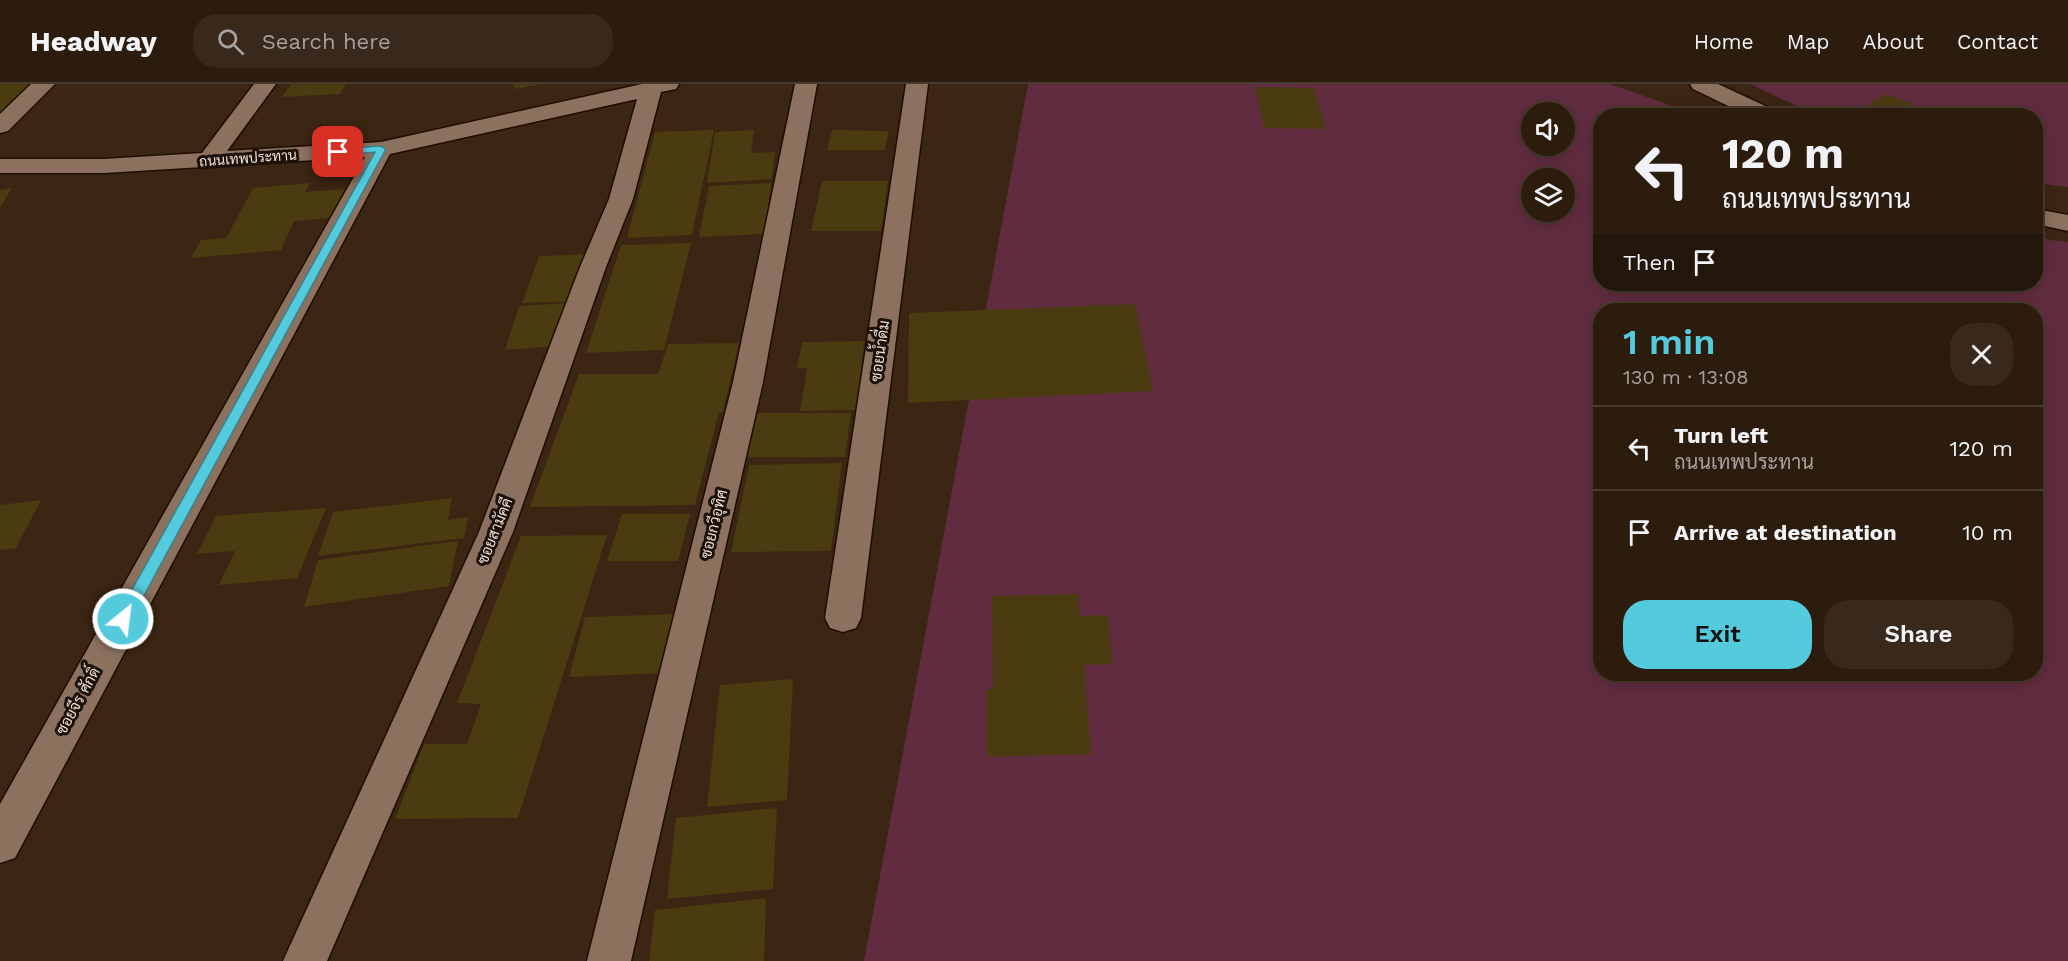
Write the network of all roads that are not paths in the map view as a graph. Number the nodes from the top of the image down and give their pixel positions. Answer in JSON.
{"nodes":[{"id":1,"x":44,"y":84,"type":"edge"},
{"id":2,"x":265,"y":84,"type":"edge"},
{"id":3,"x":806,"y":84,"type":"edge"},
{"id":4,"x":917,"y":84,"type":"edge"},
{"id":5,"x":1701,"y":84,"type":"edge"},
{"id":6,"x":659,"y":86,"type":"edge"},
{"id":7,"x":1751,"y":108,"type":"edge"},
{"id":8,"x":0,"y":126,"type":"edge"},
{"id":9,"x":381,"y":149,"type":"junction"},
{"id":10,"x":209,"y":160,"type":"junction"},
{"id":11,"x":0,"y":166,"type":"edge"},
{"id":12,"x":2043,"y":218,"type":"edge"},
{"id":13,"x":2068,"y":223,"type":"edge"},
{"id":14,"x":843,"y":618,"type":"dead end"},
{"id":15,"x":0,"y":844,"type":"edge"},
{"id":16,"x":305,"y":961,"type":"edge"},
{"id":17,"x":609,"y":961,"type":"edge"}],
"edges":[{"from":1,"to":8,"type":"street"},
{"from":2,"to":10,"type":"street"},
{"from":3,"to":17,"type":"street","name":"ซอยกวีอุทิศ"},
{"from":4,"to":14,"type":"street","name":"ซอยน้ำดื่ม"},
{"from":5,"to":7,"type":"street"},
{"from":6,"to":9,"type":"street","name":"ถนนเทพประทาน"},
{"from":6,"to":16,"type":"street","name":"ซอยสามัคคี"},
{"from":9,"to":10,"type":"street","name":"ถนนเทพประทาน"},
{"from":9,"to":15,"type":"street","name":"ซอยจีร ศักดิ์"},
{"from":10,"to":11,"type":"street","name":"ถนนเทพประทาน"},
{"from":12,"to":13,"type":"street"}]}
